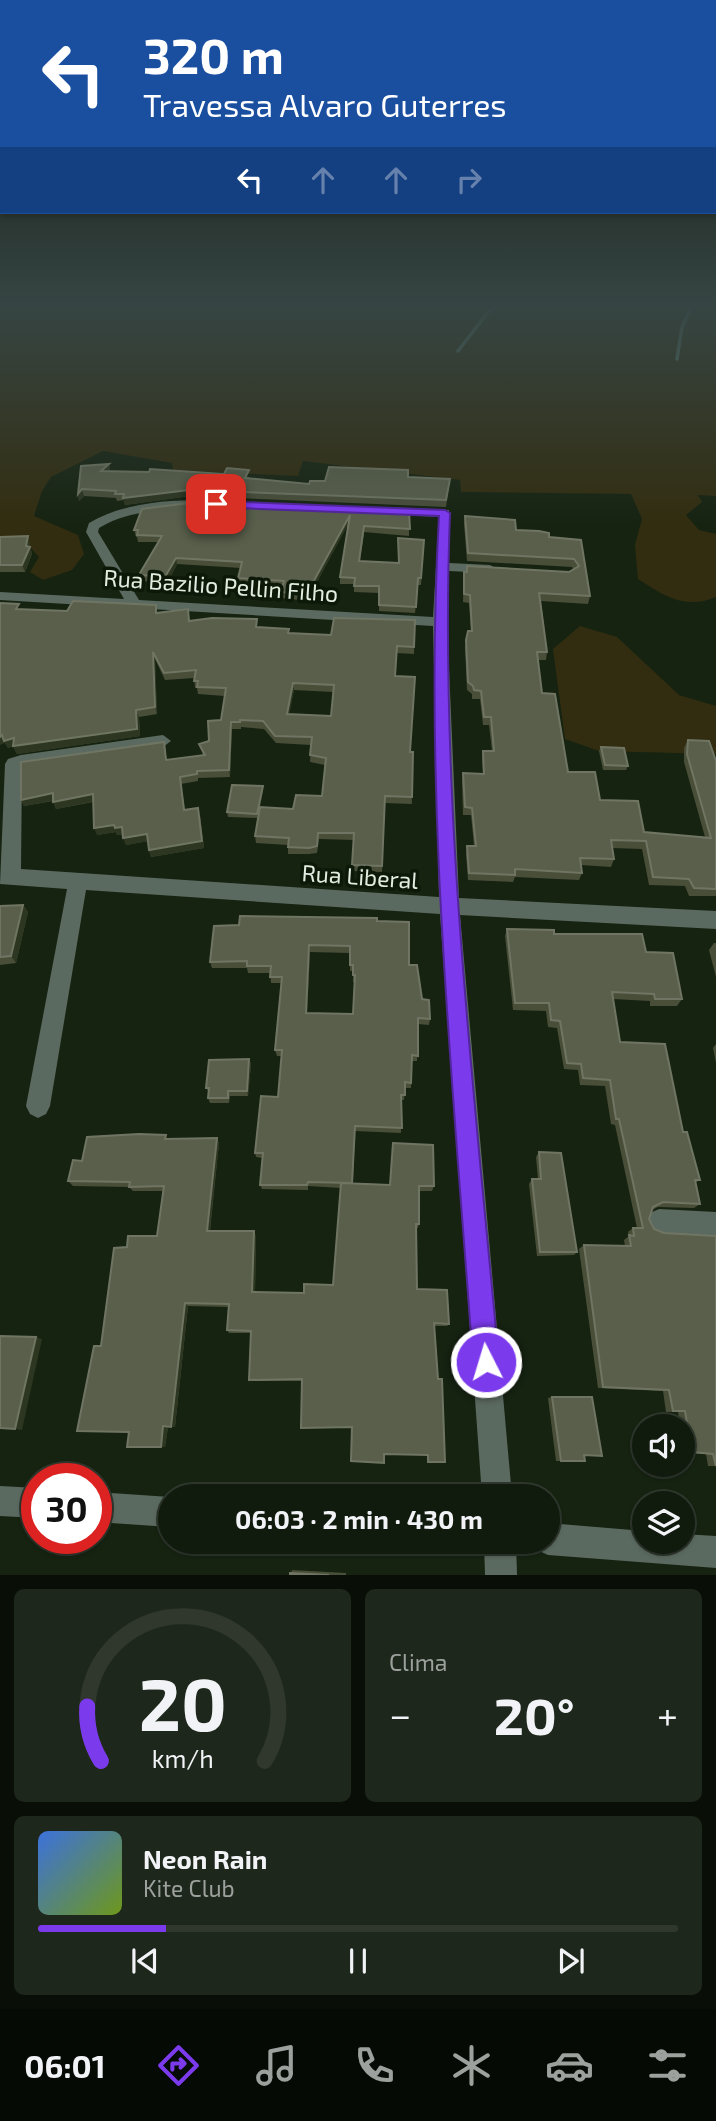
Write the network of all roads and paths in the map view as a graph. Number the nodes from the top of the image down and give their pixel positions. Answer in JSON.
{"nodes":[{"id":1,"x":217,"y":505,"type":"edge"},
{"id":2,"x":378,"y":510,"type":"edge"},
{"id":3,"x":442,"y":567,"type":"junction"},
{"id":4,"x":499,"y":570,"type":"edge"},
{"id":5,"x":0,"y":596,"type":"edge"},
{"id":6,"x":133,"y":602,"type":"junction"},
{"id":7,"x":440,"y":622,"type":"junction"},
{"id":8,"x":163,"y":741,"type":"edge"},
{"id":9,"x":5,"y":876,"type":"edge"},
{"id":10,"x":78,"y":881,"type":"junction"},
{"id":11,"x":449,"y":906,"type":"junction"},
{"id":12,"x":716,"y":920,"type":"edge"},
{"id":13,"x":38,"y":1106,"type":"dead end"},
{"id":14,"x":659,"y":1222,"type":"dead end"},
{"id":15,"x":716,"y":1225,"type":"edge"},
{"id":16,"x":495,"y":1484,"type":"edge"},
{"id":17,"x":0,"y":1501,"type":"edge"},
{"id":18,"x":21,"y":1502,"type":"edge"},
{"id":19,"x":112,"y":1508,"type":"edge"},
{"id":20,"x":158,"y":1511,"type":"edge"},
{"id":21,"x":560,"y":1540,"type":"edge"},
{"id":22,"x":716,"y":1552,"type":"edge"},
{"id":23,"x":501,"y":1554,"type":"edge"},
{"id":24,"x":502,"y":1575,"type":"edge"}],
"edges":[{"from":1,"to":6,"type":"street"},
{"from":2,"to":3,"type":"street"},
{"from":3,"to":4,"type":"street"},
{"from":3,"to":7,"type":"street"},
{"from":5,"to":6,"type":"street","name":"Rua Bazilio Pellin Filho"},
{"from":6,"to":7,"type":"street","name":"Rua Bazilio Pellin Filho"},
{"from":7,"to":11,"type":"street"},
{"from":8,"to":9,"type":"street"},
{"from":9,"to":10,"type":"street","name":"Rua Liberal"},
{"from":10,"to":11,"type":"street","name":"Rua Liberal"},
{"from":10,"to":13,"type":"street"},
{"from":11,"to":12,"type":"street","name":"Rua Liberal"},
{"from":11,"to":16,"type":"street"},
{"from":14,"to":15,"type":"street"},
{"from":17,"to":18,"type":"street"},
{"from":19,"to":20,"type":"street"},
{"from":21,"to":22,"type":"street"},
{"from":23,"to":24,"type":"street"}]}
